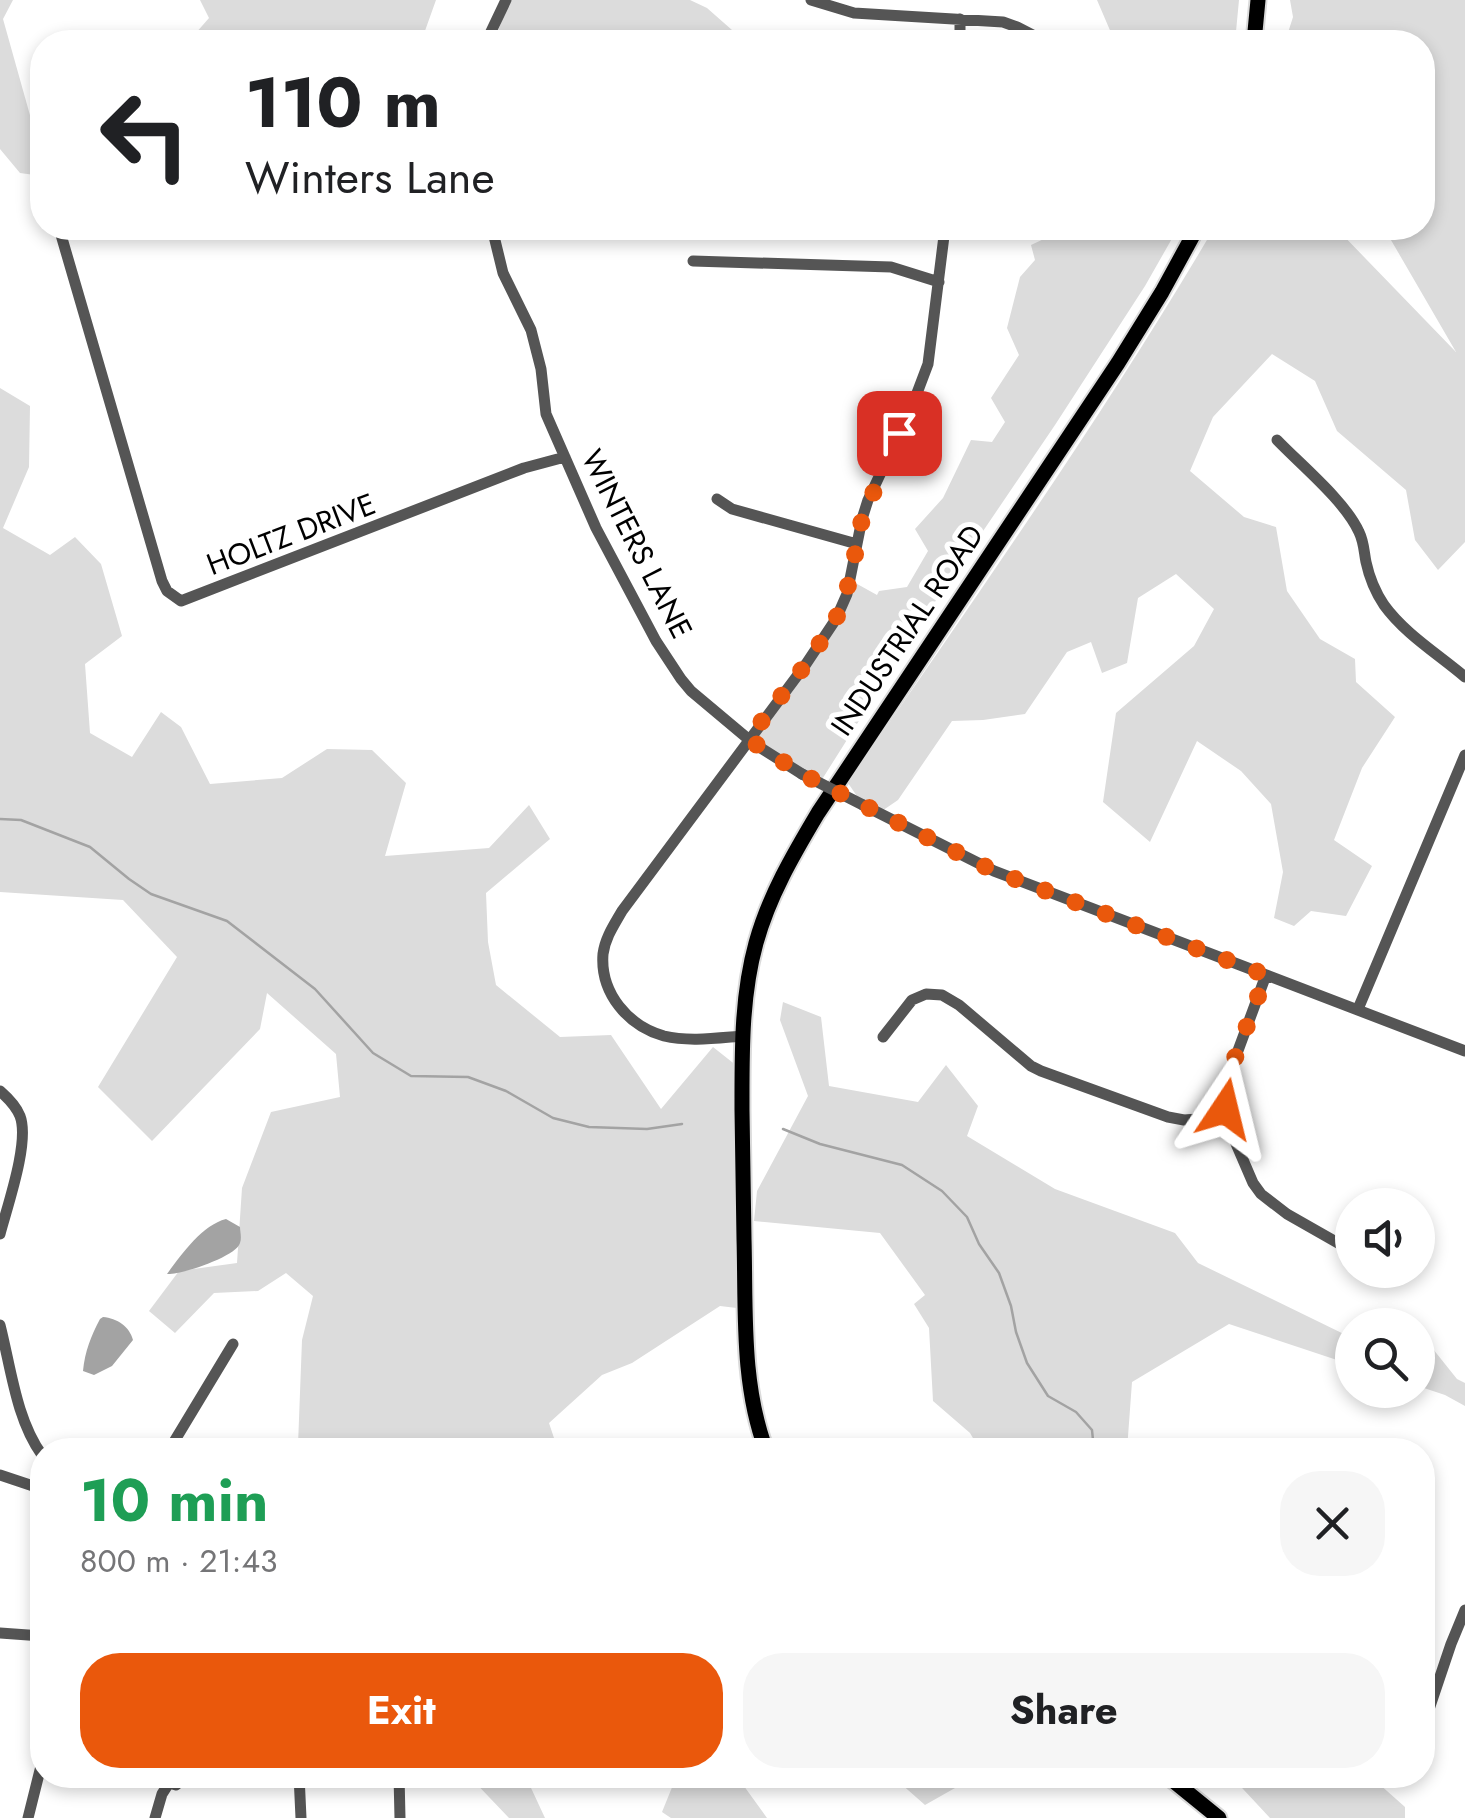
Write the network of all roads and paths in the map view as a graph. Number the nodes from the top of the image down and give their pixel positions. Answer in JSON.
{"nodes":[{"id":1,"x":506,"y":0,"type":"edge"},
{"id":2,"x":811,"y":0,"type":"edge"},
{"id":3,"x":1258,"y":0,"type":"edge"},
{"id":4,"x":960,"y":18,"type":"junction"},
{"id":5,"x":492,"y":30,"type":"edge"},
{"id":6,"x":960,"y":30,"type":"edge"},
{"id":7,"x":1022,"y":30,"type":"edge"},
{"id":8,"x":1255,"y":30,"type":"edge"},
{"id":9,"x":62,"y":240,"type":"edge"},
{"id":10,"x":495,"y":240,"type":"edge"},
{"id":11,"x":944,"y":240,"type":"edge"},
{"id":12,"x":1190,"y":240,"type":"edge"},
{"id":13,"x":693,"y":261,"type":"dead end"},
{"id":14,"x":939,"y":282,"type":"junction"},
{"id":15,"x":1276,"y":440,"type":"dead end"},
{"id":16,"x":564,"y":457,"type":"junction"},
{"id":17,"x":717,"y":499,"type":"dead end"},
{"id":18,"x":857,"y":544,"type":"junction"},
{"id":19,"x":1465,"y":677,"type":"edge"},
{"id":20,"x":748,"y":739,"type":"junction"},
{"id":21,"x":1465,"y":756,"type":"edge"},
{"id":22,"x":1266,"y":975,"type":"junction"},
{"id":23,"x":1358,"y":1008,"type":"junction"},
{"id":24,"x":743,"y":1036,"type":"junction"},
{"id":25,"x":883,"y":1037,"type":"dead end"},
{"id":26,"x":1465,"y":1051,"type":"edge"},
{"id":27,"x":0,"y":1091,"type":"edge"},
{"id":28,"x":1226,"y":1117,"type":"junction"},
{"id":29,"x":0,"y":1234,"type":"edge"},
{"id":30,"x":1335,"y":1241,"type":"edge"},
{"id":31,"x":0,"y":1326,"type":"edge"},
{"id":32,"x":233,"y":1344,"type":"dead end"},
{"id":33,"x":2,"y":1345,"type":"edge"},
{"id":34,"x":32,"y":1438,"type":"edge"},
{"id":35,"x":176,"y":1438,"type":"edge"},
{"id":36,"x":762,"y":1438,"type":"edge"},
{"id":37,"x":0,"y":1475,"type":"edge"},
{"id":38,"x":30,"y":1485,"type":"edge"},
{"id":39,"x":1465,"y":1610,"type":"edge"},
{"id":40,"x":0,"y":1633,"type":"edge"},
{"id":41,"x":30,"y":1635,"type":"edge"},
{"id":42,"x":1435,"y":1690,"type":"edge"},
{"id":43,"x":36,"y":1788,"type":"edge"},
{"id":44,"x":164,"y":1788,"type":"edge"},
{"id":45,"x":300,"y":1788,"type":"edge"},
{"id":46,"x":399,"y":1788,"type":"edge"},
{"id":47,"x":1182,"y":1788,"type":"edge"},
{"id":48,"x":28,"y":1818,"type":"edge"},
{"id":49,"x":155,"y":1818,"type":"edge"},
{"id":50,"x":301,"y":1818,"type":"edge"},
{"id":51,"x":400,"y":1818,"type":"edge"},
{"id":52,"x":1219,"y":1818,"type":"edge"}],
"edges":[{"from":1,"to":5,"type":"street"},
{"from":2,"to":4,"type":"street"},
{"from":3,"to":8,"type":"main road"},
{"from":4,"to":6,"type":"street"},
{"from":4,"to":7,"type":"street"},
{"from":9,"to":16,"type":"street","name":"HOLTZ DRIVE"},
{"from":10,"to":16,"type":"street","name":"WINTERS LANE"},
{"from":11,"to":14,"type":"street"},
{"from":12,"to":24,"type":"main road","name":"INDUSTRIAL ROAD"},
{"from":13,"to":14,"type":"street"},
{"from":14,"to":18,"type":"street"},
{"from":15,"to":19,"type":"street"},
{"from":16,"to":20,"type":"street","name":"WINTERS LANE"},
{"from":17,"to":18,"type":"street"},
{"from":18,"to":20,"type":"street"},
{"from":20,"to":22,"type":"street","name":"WINTERS LANE","bridge":true},
{"from":20,"to":24,"type":"street"},
{"from":21,"to":23,"type":"street"},
{"from":22,"to":23,"type":"street","name":"WINTERS LANE"},
{"from":22,"to":28,"type":"street"},
{"from":23,"to":26,"type":"street","name":"WINTERS LANE"},
{"from":24,"to":36,"type":"main road","name":"INDUSTRIAL ROAD"},
{"from":25,"to":28,"type":"street"},
{"from":27,"to":29,"type":"street"},
{"from":28,"to":30,"type":"street"},
{"from":31,"to":33,"type":"street"},
{"from":32,"to":35,"type":"street"},
{"from":33,"to":34,"type":"street"},
{"from":37,"to":38,"type":"street"},
{"from":39,"to":42,"type":"street"},
{"from":40,"to":41,"type":"street"},
{"from":43,"to":48,"type":"street"},
{"from":44,"to":49,"type":"street"},
{"from":45,"to":50,"type":"street"},
{"from":46,"to":51,"type":"street"},
{"from":47,"to":52,"type":"main road"}]}
